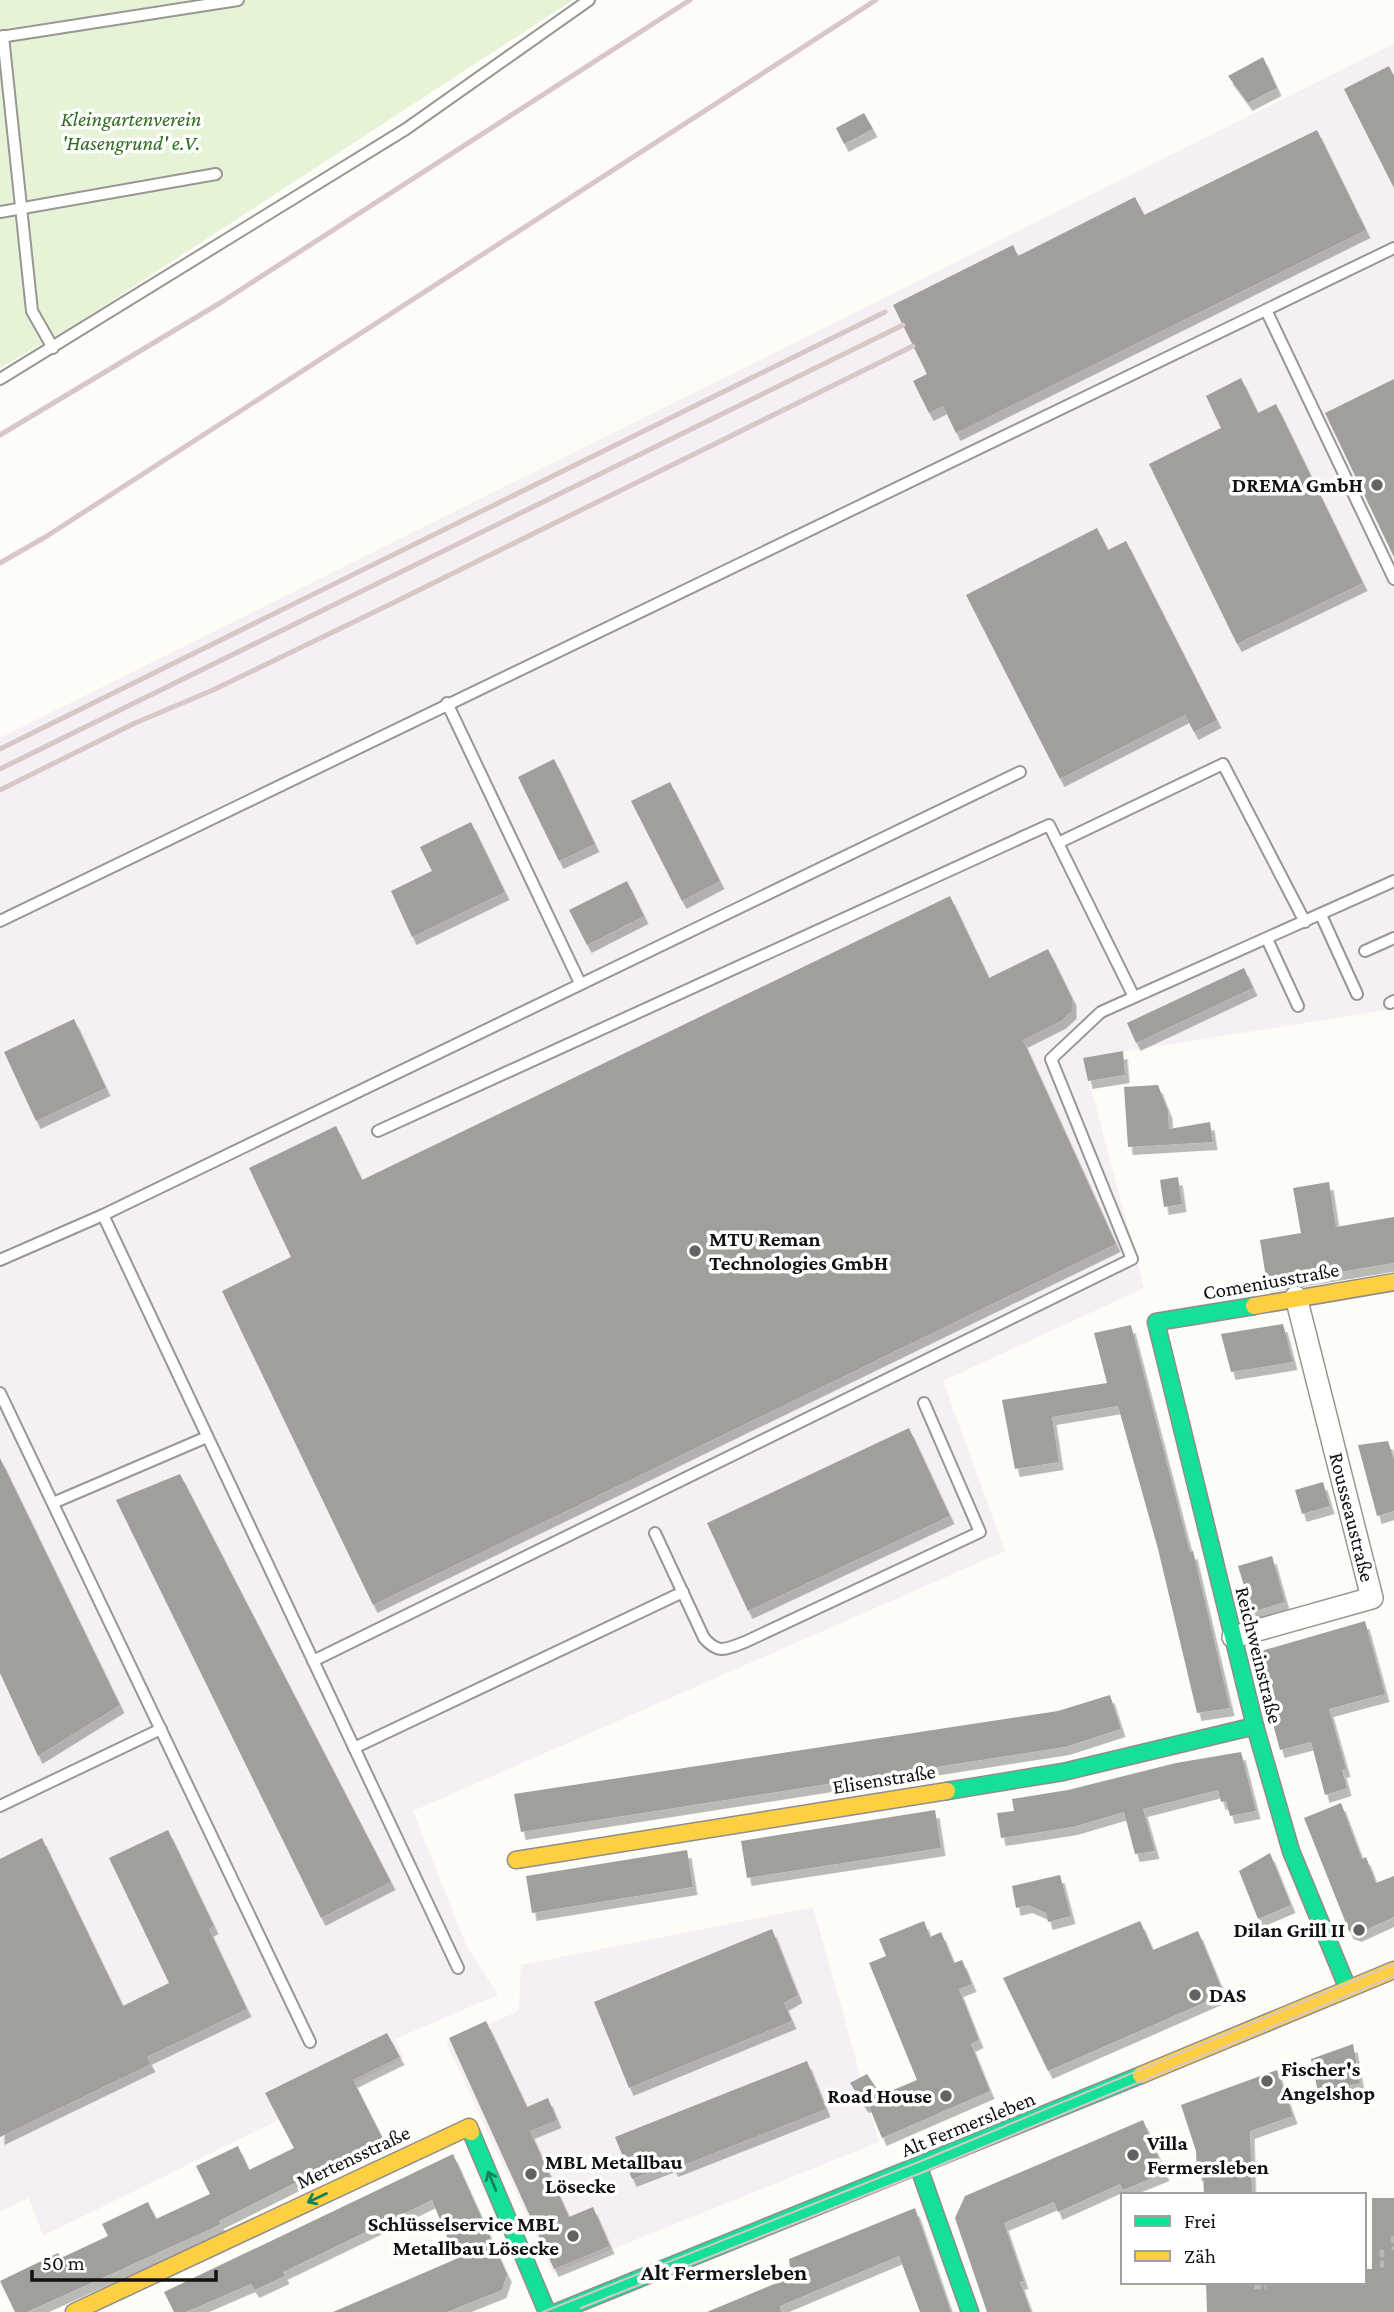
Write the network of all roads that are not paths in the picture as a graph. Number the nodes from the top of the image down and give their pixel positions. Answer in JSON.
{"nodes":[{"id":1,"x":238,"y":0,"type":"edge"},
{"id":2,"x":589,"y":0,"type":"edge"},
{"id":3,"x":2,"y":37,"type":"edge"},
{"id":4,"x":216,"y":174,"type":"dead end"},
{"id":5,"x":20,"y":209,"type":"junction"},
{"id":6,"x":0,"y":212,"type":"edge"},
{"id":7,"x":1394,"y":248,"type":"edge"},
{"id":8,"x":1266,"y":310,"type":"junction"},
{"id":9,"x":53,"y":348,"type":"junction"},
{"id":10,"x":0,"y":379,"type":"edge"},
{"id":11,"x":1394,"y":579,"type":"edge"},
{"id":12,"x":447,"y":703,"type":"junction"},
{"id":13,"x":1020,"y":772,"type":"dead end"},
{"id":14,"x":1058,"y":843,"type":"junction"},
{"id":15,"x":1394,"y":881,"type":"edge"},
{"id":16,"x":1321,"y":915,"type":"junction"},
{"id":17,"x":0,"y":921,"type":"edge"},
{"id":18,"x":1305,"y":922,"type":"junction"},
{"id":19,"x":1394,"y":938,"type":"edge"},
{"id":20,"x":1267,"y":939,"type":"junction"},
{"id":21,"x":1365,"y":951,"type":"dead end"},
{"id":22,"x":580,"y":983,"type":"junction"},
{"id":23,"x":1357,"y":994,"type":"dead end"},
{"id":24,"x":1134,"y":997,"type":"junction"},
{"id":25,"x":1298,"y":1006,"type":"dead end"},
{"id":26,"x":378,"y":1131,"type":"dead end"},
{"id":27,"x":103,"y":1215,"type":"junction"},
{"id":28,"x":0,"y":1260,"type":"edge"},
{"id":29,"x":1394,"y":1282,"type":"edge"},
{"id":30,"x":1296,"y":1297,"type":"junction"},
{"id":31,"x":1156,"y":1322,"type":"joint"},
{"id":32,"x":0,"y":1393,"type":"edge"},
{"id":33,"x":924,"y":1403,"type":"dead end"},
{"id":34,"x":208,"y":1437,"type":"junction"},
{"id":35,"x":53,"y":1503,"type":"junction"},
{"id":36,"x":655,"y":1533,"type":"dead end"},
{"id":37,"x":683,"y":1592,"type":"junction"},
{"id":38,"x":1233,"y":1637,"type":"junction"},
{"id":39,"x":313,"y":1661,"type":"junction"},
{"id":40,"x":1255,"y":1726,"type":"junction"},
{"id":41,"x":160,"y":1729,"type":"junction"},
{"id":42,"x":354,"y":1748,"type":"junction"},
{"id":43,"x":0,"y":1805,"type":"edge"},
{"id":44,"x":516,"y":1860,"type":"dead end"},
{"id":45,"x":458,"y":1968,"type":"dead end"},
{"id":46,"x":1394,"y":1970,"type":"edge"},
{"id":47,"x":1348,"y":1989,"type":"junction"},
{"id":48,"x":310,"y":2042,"type":"dead end"},
{"id":49,"x":919,"y":2168,"type":"junction"},
{"id":50,"x":74,"y":2312,"type":"edge"},
{"id":51,"x":547,"y":2312,"type":"edge"},
{"id":52,"x":557,"y":2312,"type":"edge"},
{"id":53,"x":970,"y":2312,"type":"edge"}],
"edges":[{"from":1,"to":3,"type":"lane"},
{"from":2,"to":9,"type":"lane"},
{"from":3,"to":5,"type":"lane"},
{"from":4,"to":5,"type":"lane"},
{"from":5,"to":6,"type":"lane"},
{"from":5,"to":9,"type":"lane"},
{"from":7,"to":8,"type":"lane"},
{"from":8,"to":11,"type":"lane"},
{"from":8,"to":12,"type":"lane"},
{"from":9,"to":10,"type":"lane"},
{"from":12,"to":17,"type":"lane"},
{"from":12,"to":22,"type":"lane"},
{"from":13,"to":22,"type":"lane"},
{"from":14,"to":18,"type":"lane"},
{"from":14,"to":24,"type":"lane"},
{"from":14,"to":26,"type":"lane"},
{"from":15,"to":16,"type":"lane"},
{"from":16,"to":18,"type":"lane"},
{"from":16,"to":23,"type":"lane"},
{"from":18,"to":20,"type":"lane"},
{"from":19,"to":21,"type":"lane"},
{"from":20,"to":24,"type":"lane"},
{"from":20,"to":25,"type":"lane"},
{"from":22,"to":27,"type":"lane"},
{"from":24,"to":39,"type":"lane"},
{"from":27,"to":28,"type":"lane"},
{"from":27,"to":34,"type":"lane"},
{"from":29,"to":30,"type":"street","name":"Comeniusstraße"},
{"from":30,"to":31,"type":"street","name":"Comeniusstraße"},
{"from":30,"to":38,"type":"street","name":"Rousseaustraße"},
{"from":31,"to":38,"type":"street","name":"Reichweinstraße"},
{"from":32,"to":35,"type":"lane"},
{"from":33,"to":37,"type":"lane"},
{"from":34,"to":35,"type":"lane"},
{"from":34,"to":39,"type":"lane"},
{"from":35,"to":41,"type":"lane"},
{"from":36,"to":37,"type":"lane"},
{"from":37,"to":42,"type":"lane"},
{"from":38,"to":40,"type":"street","name":"Reichweinstraße"},
{"from":39,"to":42,"type":"lane"},
{"from":40,"to":44,"type":"street","name":"Elisenstraße"},
{"from":40,"to":47,"type":"street","name":"Reichweinstraße"},
{"from":41,"to":43,"type":"lane"},
{"from":41,"to":48,"type":"lane"},
{"from":42,"to":45,"type":"lane"},
{"from":46,"to":47,"type":"street","name":"Alt Fermersleben"},
{"from":47,"to":49,"type":"street","name":"Alt Fermersleben"},
{"from":49,"to":52,"type":"street","name":"Alt Fermersleben"},
{"from":49,"to":53,"type":"street"},
{"from":51,"to":50,"type":"street","name":"Mertensstraße","one_way":true}]}
